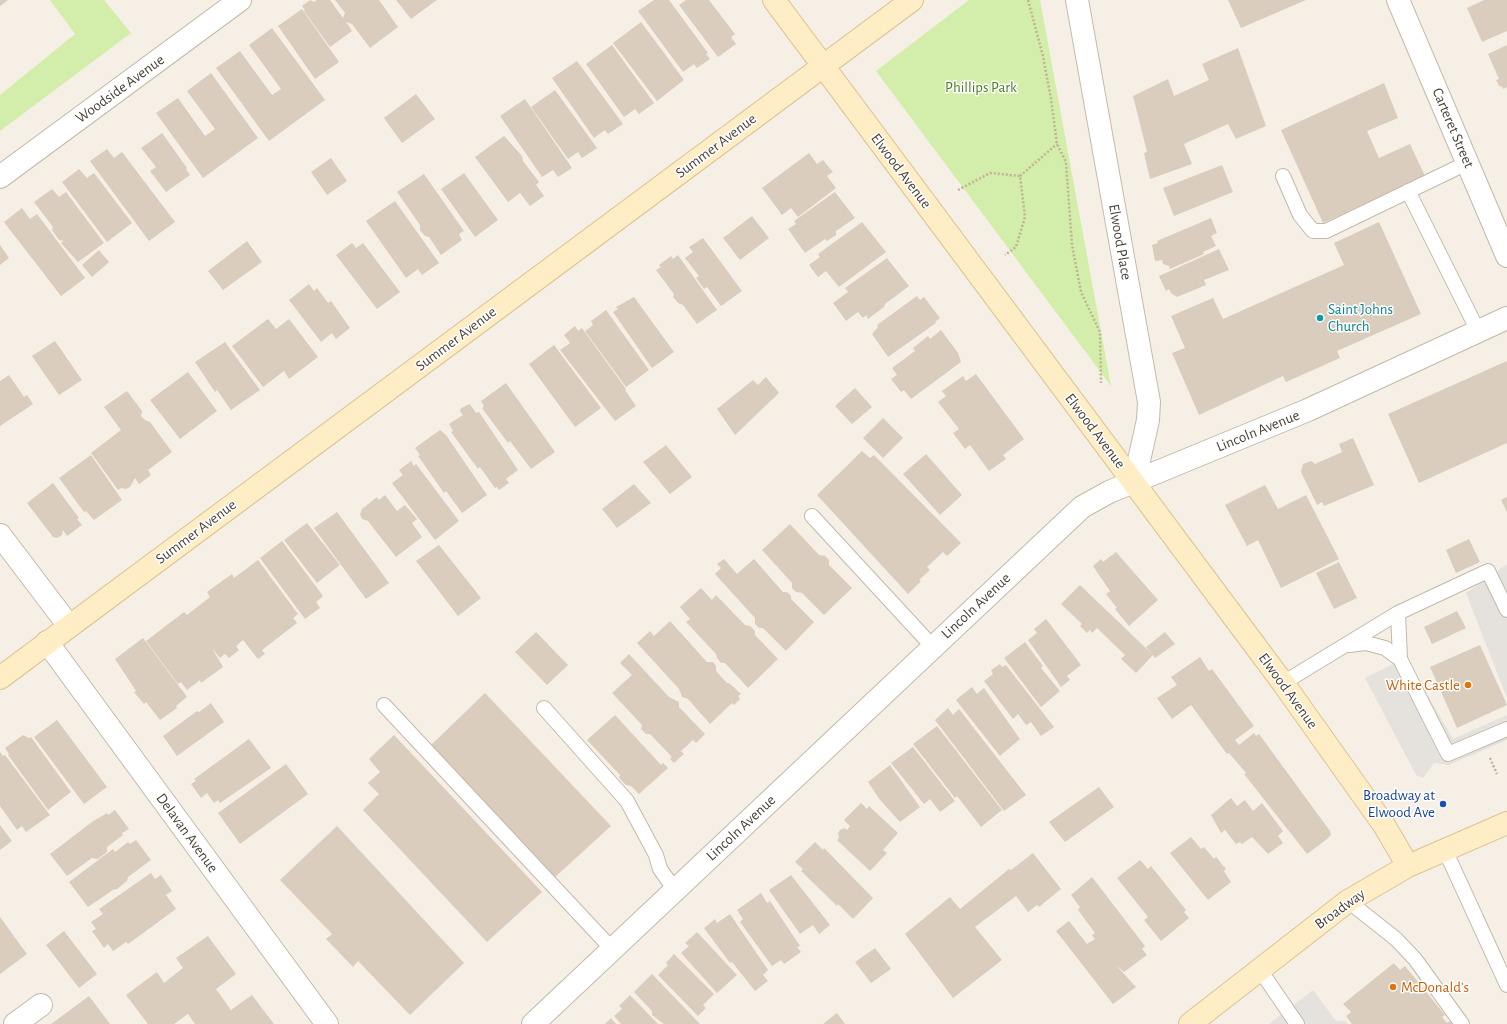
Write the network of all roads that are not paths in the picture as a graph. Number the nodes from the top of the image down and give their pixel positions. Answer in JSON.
{"nodes":[{"id":1,"x":240,"y":0,"type":"edge"},
{"id":2,"x":774,"y":0,"type":"edge"},
{"id":3,"x":912,"y":0,"type":"edge"},
{"id":4,"x":1077,"y":0,"type":"edge"},
{"id":5,"x":1398,"y":0,"type":"edge"},
{"id":6,"x":824,"y":67,"type":"junction"},
{"id":7,"x":1467,"y":163,"type":"junction"},
{"id":8,"x":1283,"y":176,"type":"dead end"},
{"id":9,"x":0,"y":177,"type":"edge"},
{"id":10,"x":1408,"y":191,"type":"junction"},
{"id":11,"x":1507,"y":256,"type":"edge"},
{"id":12,"x":1507,"y":318,"type":"edge"},
{"id":13,"x":1478,"y":331,"type":"junction"},
{"id":14,"x":1134,"y":483,"type":"junction"},
{"id":15,"x":812,"y":516,"type":"dead end"},
{"id":16,"x":0,"y":535,"type":"edge"},
{"id":17,"x":1507,"y":610,"type":"edge"},
{"id":18,"x":1398,"y":614,"type":"junction"},
{"id":19,"x":69,"y":626,"type":"junction"},
{"id":20,"x":47,"y":642,"type":"junction"},
{"id":21,"x":1341,"y":646,"type":"junction"},
{"id":22,"x":933,"y":647,"type":"junction"},
{"id":23,"x":1400,"y":659,"type":"junction"},
{"id":24,"x":0,"y":678,"type":"edge"},
{"id":25,"x":1283,"y":683,"type":"junction"},
{"id":26,"x":384,"y":705,"type":"dead end"},
{"id":27,"x":544,"y":708,"type":"dead end"},
{"id":28,"x":1507,"y":729,"type":"edge"},
{"id":29,"x":1507,"y":822,"type":"edge"},
{"id":30,"x":1445,"y":850,"type":"junction"},
{"id":31,"x":1408,"y":866,"type":"junction"},
{"id":32,"x":675,"y":890,"type":"junction"},
{"id":33,"x":1348,"y":901,"type":"junction"},
{"id":34,"x":612,"y":949,"type":"junction"},
{"id":35,"x":1260,"y":970,"type":"junction"},
{"id":36,"x":1507,"y":985,"type":"edge"},
{"id":37,"x":41,"y":1005,"type":"dead end"},
{"id":38,"x":15,"y":1024,"type":"edge"},
{"id":39,"x":327,"y":1024,"type":"edge"},
{"id":40,"x":533,"y":1024,"type":"edge"},
{"id":41,"x":1190,"y":1024,"type":"edge"},
{"id":42,"x":1297,"y":1024,"type":"edge"},
{"id":43,"x":1462,"y":1024,"type":"edge"}],
"edges":[{"from":1,"to":9,"type":"street","name":"Woodside Avenue"},
{"from":2,"to":6,"type":"street","name":"Elwood Avenue"},
{"from":3,"to":6,"type":"street","name":"Summer Avenue"},
{"from":4,"to":14,"type":"street","name":"Elwood Place"},
{"from":5,"to":7,"type":"street","name":"Carteret Street"},
{"from":6,"to":14,"type":"street","name":"Elwood Avenue"},
{"from":6,"to":19,"type":"street","name":"Summer Avenue"},
{"from":7,"to":10,"type":"lane"},
{"from":7,"to":11,"type":"street","name":"Carteret Street"},
{"from":8,"to":10,"type":"lane"},
{"from":10,"to":13,"type":"lane"},
{"from":12,"to":13,"type":"street","name":"Lincoln Avenue"},
{"from":13,"to":14,"type":"street","name":"Lincoln Avenue"},
{"from":14,"to":22,"type":"street","name":"Lincoln Avenue"},
{"from":14,"to":25,"type":"street","name":"Elwood Avenue"},
{"from":15,"to":22,"type":"lane"},
{"from":16,"to":19,"type":"street"},
{"from":17,"to":18,"type":"lane"},
{"from":18,"to":21,"type":"lane"},
{"from":18,"to":23,"type":"lane"},
{"from":19,"to":20,"type":"street","name":"Summer Avenue"},
{"from":20,"to":24,"type":"street","name":"Summer Avenue"},
{"from":20,"to":39,"type":"street","name":"Delavan Avenue"},
{"from":21,"to":23,"type":"lane"},
{"from":21,"to":25,"type":"lane"},
{"from":22,"to":32,"type":"street","name":"Lincoln Avenue"},
{"from":23,"to":28,"type":"lane"},
{"from":25,"to":31,"type":"street","name":"Elwood Avenue"},
{"from":26,"to":34,"type":"lane"},
{"from":27,"to":32,"type":"lane"},
{"from":29,"to":30,"type":"street","name":"Broadway"},
{"from":30,"to":31,"type":"street","name":"Broadway"},
{"from":30,"to":36,"type":"lane"},
{"from":31,"to":33,"type":"street","name":"Broadway"},
{"from":32,"to":34,"type":"street","name":"Lincoln Avenue"},
{"from":33,"to":35,"type":"street","name":"Broadway"},
{"from":33,"to":43,"type":"lane"},
{"from":34,"to":40,"type":"street","name":"Lincoln Avenue"},
{"from":35,"to":41,"type":"street","name":"Broadway"},
{"from":35,"to":42,"type":"lane"},
{"from":37,"to":38,"type":"street"}]}
